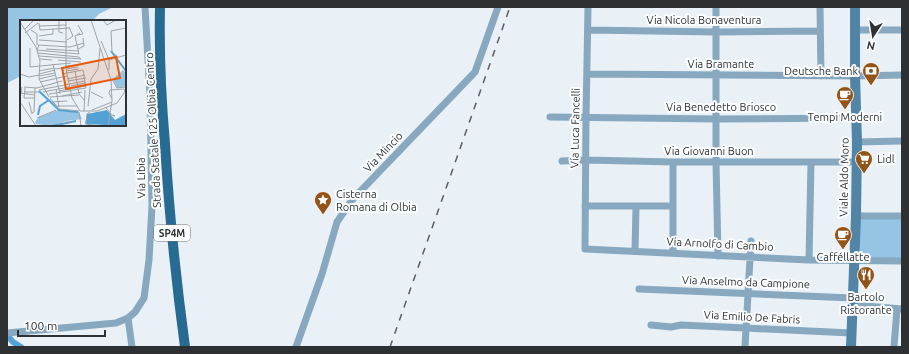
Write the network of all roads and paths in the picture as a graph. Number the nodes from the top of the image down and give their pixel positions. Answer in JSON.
{"nodes":[{"id":1,"x":145,"y":7,"type":"edge"},
{"id":2,"x":160,"y":7,"type":"edge"},
{"id":3,"x":498,"y":7,"type":"edge"},
{"id":4,"x":588,"y":7,"type":"edge"},
{"id":5,"x":716,"y":7,"type":"edge"},
{"id":6,"x":820,"y":7,"type":"edge"},
{"id":7,"x":855,"y":7,"type":"edge"},
{"id":8,"x":588,"y":30,"type":"junction"},
{"id":9,"x":855,"y":30,"type":"junction"},
{"id":10,"x":902,"y":30,"type":"edge"},
{"id":11,"x":716,"y":32,"type":"junction"},
{"id":12,"x":820,"y":32,"type":"junction"},
{"id":13,"x":587,"y":74,"type":"junction"},
{"id":14,"x":717,"y":75,"type":"junction"},
{"id":15,"x":902,"y":75,"type":"edge"},
{"id":16,"x":821,"y":76,"type":"junction"},
{"id":17,"x":855,"y":76,"type":"junction"},
{"id":18,"x":550,"y":117,"type":"dead end"},
{"id":19,"x":586,"y":117,"type":"junction"},
{"id":20,"x":856,"y":118,"type":"junction"},
{"id":21,"x":717,"y":119,"type":"junction"},
{"id":22,"x":902,"y":141,"type":"edge"},
{"id":23,"x":857,"y":142,"type":"junction"},
{"id":24,"x":586,"y":160,"type":"junction"},
{"id":25,"x":562,"y":161,"type":"dead end"},
{"id":26,"x":673,"y":162,"type":"junction"},
{"id":27,"x":716,"y":162,"type":"junction"},
{"id":28,"x":856,"y":162,"type":"junction"},
{"id":29,"x":811,"y":163,"type":"junction"},
{"id":30,"x":585,"y":206,"type":"junction"},
{"id":31,"x":636,"y":206,"type":"junction"},
{"id":32,"x":672,"y":206,"type":"junction"},
{"id":33,"x":856,"y":216,"type":"junction"},
{"id":34,"x":902,"y":216,"type":"edge"},
{"id":35,"x":751,"y":241,"type":"dead end"},
{"id":36,"x":585,"y":249,"type":"joint"},
{"id":37,"x":635,"y":251,"type":"junction"},
{"id":38,"x":673,"y":253,"type":"junction"},
{"id":39,"x":718,"y":256,"type":"junction"},
{"id":40,"x":750,"y":257,"type":"junction"},
{"id":41,"x":809,"y":260,"type":"junction"},
{"id":42,"x":854,"y":261,"type":"junction"},
{"id":43,"x":902,"y":262,"type":"edge"},
{"id":44,"x":639,"y":289,"type":"dead end"},
{"id":45,"x":748,"y":294,"type":"junction"},
{"id":46,"x":853,"y":302,"type":"junction"},
{"id":47,"x":900,"y":309,"type":"edge"},
{"id":48,"x":128,"y":318,"type":"junction"},
{"id":49,"x":651,"y":325,"type":"dead end"},
{"id":50,"x":746,"y":328,"type":"junction"},
{"id":51,"x":11,"y":333,"type":"edge"},
{"id":52,"x":852,"y":333,"type":"junction"},
{"id":53,"x":132,"y":347,"type":"edge"},
{"id":54,"x":185,"y":347,"type":"edge"},
{"id":55,"x":296,"y":347,"type":"edge"},
{"id":56,"x":745,"y":347,"type":"edge"},
{"id":57,"x":851,"y":347,"type":"edge"},
{"id":58,"x":894,"y":347,"type":"edge"}],
"edges":[{"from":1,"to":48,"type":"street","name":"Via Libia"},
{"from":2,"to":54,"type":"main road","name":"Strada Statale 125 Olbia Centro","number":"SP4M"},
{"from":3,"to":55,"type":"street","name":"Via Mincio"},
{"from":4,"to":8,"type":"street","name":"Via Luca Fancelli"},
{"from":5,"to":11,"type":"street"},
{"from":6,"to":12,"type":"street"},
{"from":7,"to":9,"type":"main road","name":"Viale Aldo Moro"},
{"from":8,"to":11,"type":"street","name":"Via Nicola Bonaventura"},
{"from":8,"to":13,"type":"street","name":"Via Luca Fancelli"},
{"from":9,"to":10,"type":"street"},
{"from":9,"to":17,"type":"main road","name":"Viale Aldo Moro"},
{"from":11,"to":12,"type":"street","name":"Via Nicola Bonaventura"},
{"from":11,"to":14,"type":"street"},
{"from":12,"to":16,"type":"street"},
{"from":13,"to":14,"type":"street","name":"Via Bramante"},
{"from":13,"to":19,"type":"street","name":"Via Luca Fancelli"},
{"from":14,"to":16,"type":"street","name":"Via Bramante"},
{"from":14,"to":21,"type":"street"},
{"from":15,"to":17,"type":"street","name":"Via Bramante"},
{"from":16,"to":17,"type":"street","name":"Via Bramante"},
{"from":17,"to":20,"type":"main road","name":"Viale Aldo Moro"},
{"from":18,"to":19,"type":"street","name":"Via Benedetto Briosco"},
{"from":19,"to":21,"type":"street","name":"Via Benedetto Briosco"},
{"from":19,"to":24,"type":"street","name":"Via Luca Fancelli"},
{"from":20,"to":21,"type":"street","name":"Via Benedetto Briosco"},
{"from":20,"to":23,"type":"main road","name":"Viale Aldo Moro"},
{"from":21,"to":27,"type":"street"},
{"from":22,"to":23,"type":"street"},
{"from":23,"to":28,"type":"main road","name":"Viale Aldo Moro"},
{"from":24,"to":25,"type":"street","name":"Via Giovanni Buon"},
{"from":24,"to":26,"type":"street","name":"Via Giovanni Buon"},
{"from":24,"to":30,"type":"street","name":"Via Luca Fancelli"},
{"from":26,"to":27,"type":"street","name":"Via Giovanni Buon"},
{"from":26,"to":32,"type":"street"},
{"from":27,"to":29,"type":"street","name":"Via Giovanni Buon"},
{"from":27,"to":39,"type":"street"},
{"from":28,"to":29,"type":"street","name":"Via Giovanni Buon"},
{"from":28,"to":33,"type":"main road","name":"Viale Aldo Moro"},
{"from":29,"to":41,"type":"street"},
{"from":30,"to":31,"type":"street"},
{"from":30,"to":36,"type":"street","name":"Via Luca Fancelli"},
{"from":31,"to":32,"type":"street"},
{"from":31,"to":37,"type":"street"},
{"from":32,"to":38,"type":"street"},
{"from":33,"to":34,"type":"street"},
{"from":33,"to":42,"type":"main road","name":"Viale Aldo Moro"},
{"from":35,"to":40,"type":"street"},
{"from":36,"to":37,"type":"street","name":"Via Arnolfo di Cambio"},
{"from":37,"to":38,"type":"street","name":"Via Arnolfo di Cambio"},
{"from":38,"to":39,"type":"street","name":"Via Arnolfo di Cambio"},
{"from":39,"to":40,"type":"street","name":"Via Arnolfo di Cambio"},
{"from":40,"to":41,"type":"street","name":"Via Arnolfo di Cambio"},
{"from":40,"to":45,"type":"street"},
{"from":41,"to":42,"type":"street","name":"Via Arnolfo di Cambio"},
{"from":42,"to":43,"type":"street","name":"Via Arnolfo di Cambio"},
{"from":42,"to":46,"type":"main road","name":"Viale Aldo Moro"},
{"from":44,"to":45,"type":"street","name":"Via Anselmo da Campione"},
{"from":45,"to":46,"type":"street","name":"Via Anselmo da Campione"},
{"from":45,"to":50,"type":"street"},
{"from":46,"to":47,"type":"street","name":"Via Anselmo da Campione"},
{"from":46,"to":52,"type":"main road","name":"Viale Aldo Moro"},
{"from":47,"to":58,"type":"street"},
{"from":48,"to":51,"type":"street"},
{"from":48,"to":53,"type":"street"},
{"from":49,"to":50,"type":"street","name":"Via Emilio De Fabris"},
{"from":50,"to":52,"type":"street","name":"Via Emilio De Fabris"},
{"from":50,"to":56,"type":"street"},
{"from":52,"to":57,"type":"main road","name":"Viale Aldo Moro"}]}
